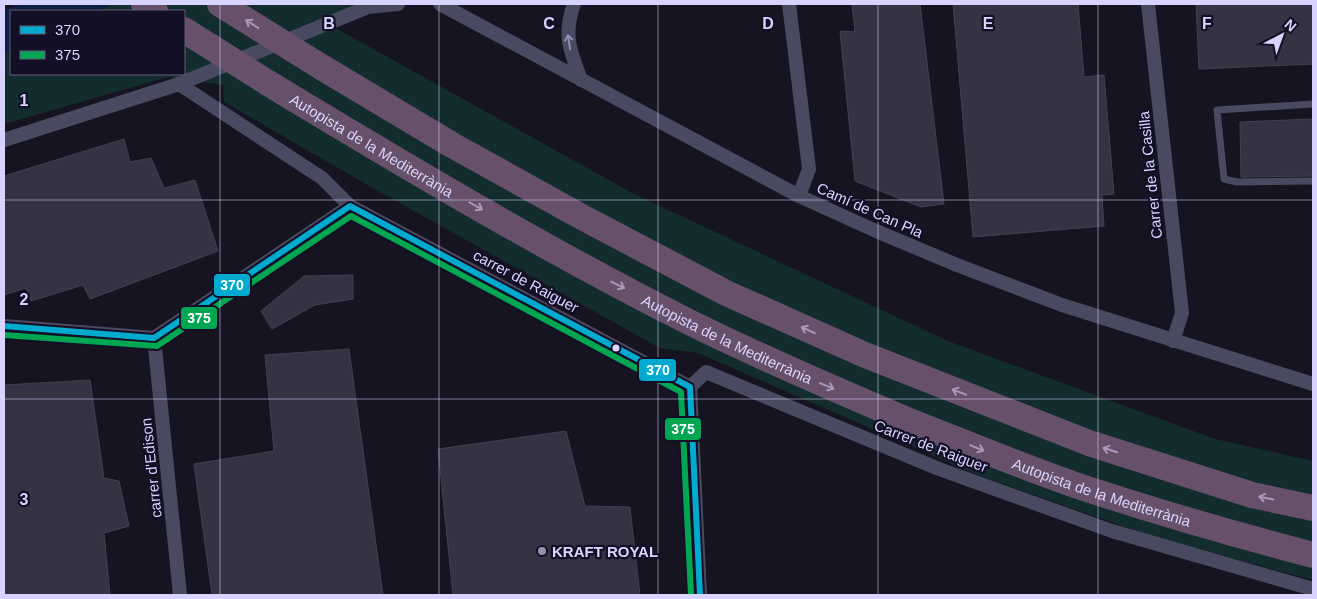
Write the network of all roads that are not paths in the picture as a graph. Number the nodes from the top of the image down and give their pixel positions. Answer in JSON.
{"nodes":[{"id":1,"x":220,"y":4,"type":"edge"},
{"id":2,"x":398,"y":4,"type":"edge"},
{"id":3,"x":440,"y":4,"type":"edge"},
{"id":4,"x":574,"y":4,"type":"edge"},
{"id":5,"x":789,"y":4,"type":"edge"},
{"id":6,"x":1148,"y":4,"type":"edge"},
{"id":7,"x":185,"y":31,"type":"edge"},
{"id":8,"x":581,"y":80,"type":"junction"},
{"id":9,"x":179,"y":84,"type":"junction"},
{"id":10,"x":1313,"y":104,"type":"edge"},
{"id":11,"x":4,"y":140,"type":"edge"},
{"id":12,"x":1313,"y":181,"type":"edge"},
{"id":13,"x":799,"y":196,"type":"junction"},
{"id":14,"x":350,"y":206,"type":"junction"},
{"id":15,"x":4,"y":326,"type":"edge"},
{"id":16,"x":154,"y":338,"type":"junction"},
{"id":17,"x":1173,"y":341,"type":"junction"},
{"id":18,"x":1313,"y":384,"type":"edge"},
{"id":19,"x":690,"y":387,"type":"junction"},
{"id":20,"x":1313,"y":508,"type":"edge"},
{"id":21,"x":1313,"y":554,"type":"edge"},
{"id":22,"x":1313,"y":589,"type":"edge"},
{"id":23,"x":180,"y":595,"type":"edge"},
{"id":24,"x":700,"y":595,"type":"edge"}],
"edges":[{"from":20,"to":1,"type":"highway","one_way":true,"bridge":true},
{"from":2,"to":9,"type":"street"},
{"from":3,"to":8,"type":"street","name":"Camí de Can Pla"},
{"from":8,"to":4,"type":"street","one_way":true},
{"from":5,"to":13,"type":"street"},
{"from":6,"to":17,"type":"street","name":"Carrer de la Casilla"},
{"from":7,"to":21,"type":"highway","name":"Autopista de la Mediterrània","one_way":true,"bridge":true},
{"from":8,"to":13,"type":"street","name":"Camí de Can Pla"},
{"from":9,"to":11,"type":"street"},
{"from":9,"to":14,"type":"street","name":"carrer de Raiguer"},
{"from":10,"to":12,"type":"lane"},
{"from":13,"to":17,"type":"street","name":"Camí de Can Pla"},
{"from":14,"to":16,"type":"street"},
{"from":14,"to":19,"type":"street","name":"carrer de Raiguer"},
{"from":15,"to":16,"type":"street"},
{"from":16,"to":23,"type":"street","name":"carrer d'Edison"},
{"from":17,"to":18,"type":"street","name":"Camí de Can Pla"},
{"from":19,"to":22,"type":"street","name":"Carrer de Raiguer"},
{"from":19,"to":24,"type":"street"}]}
